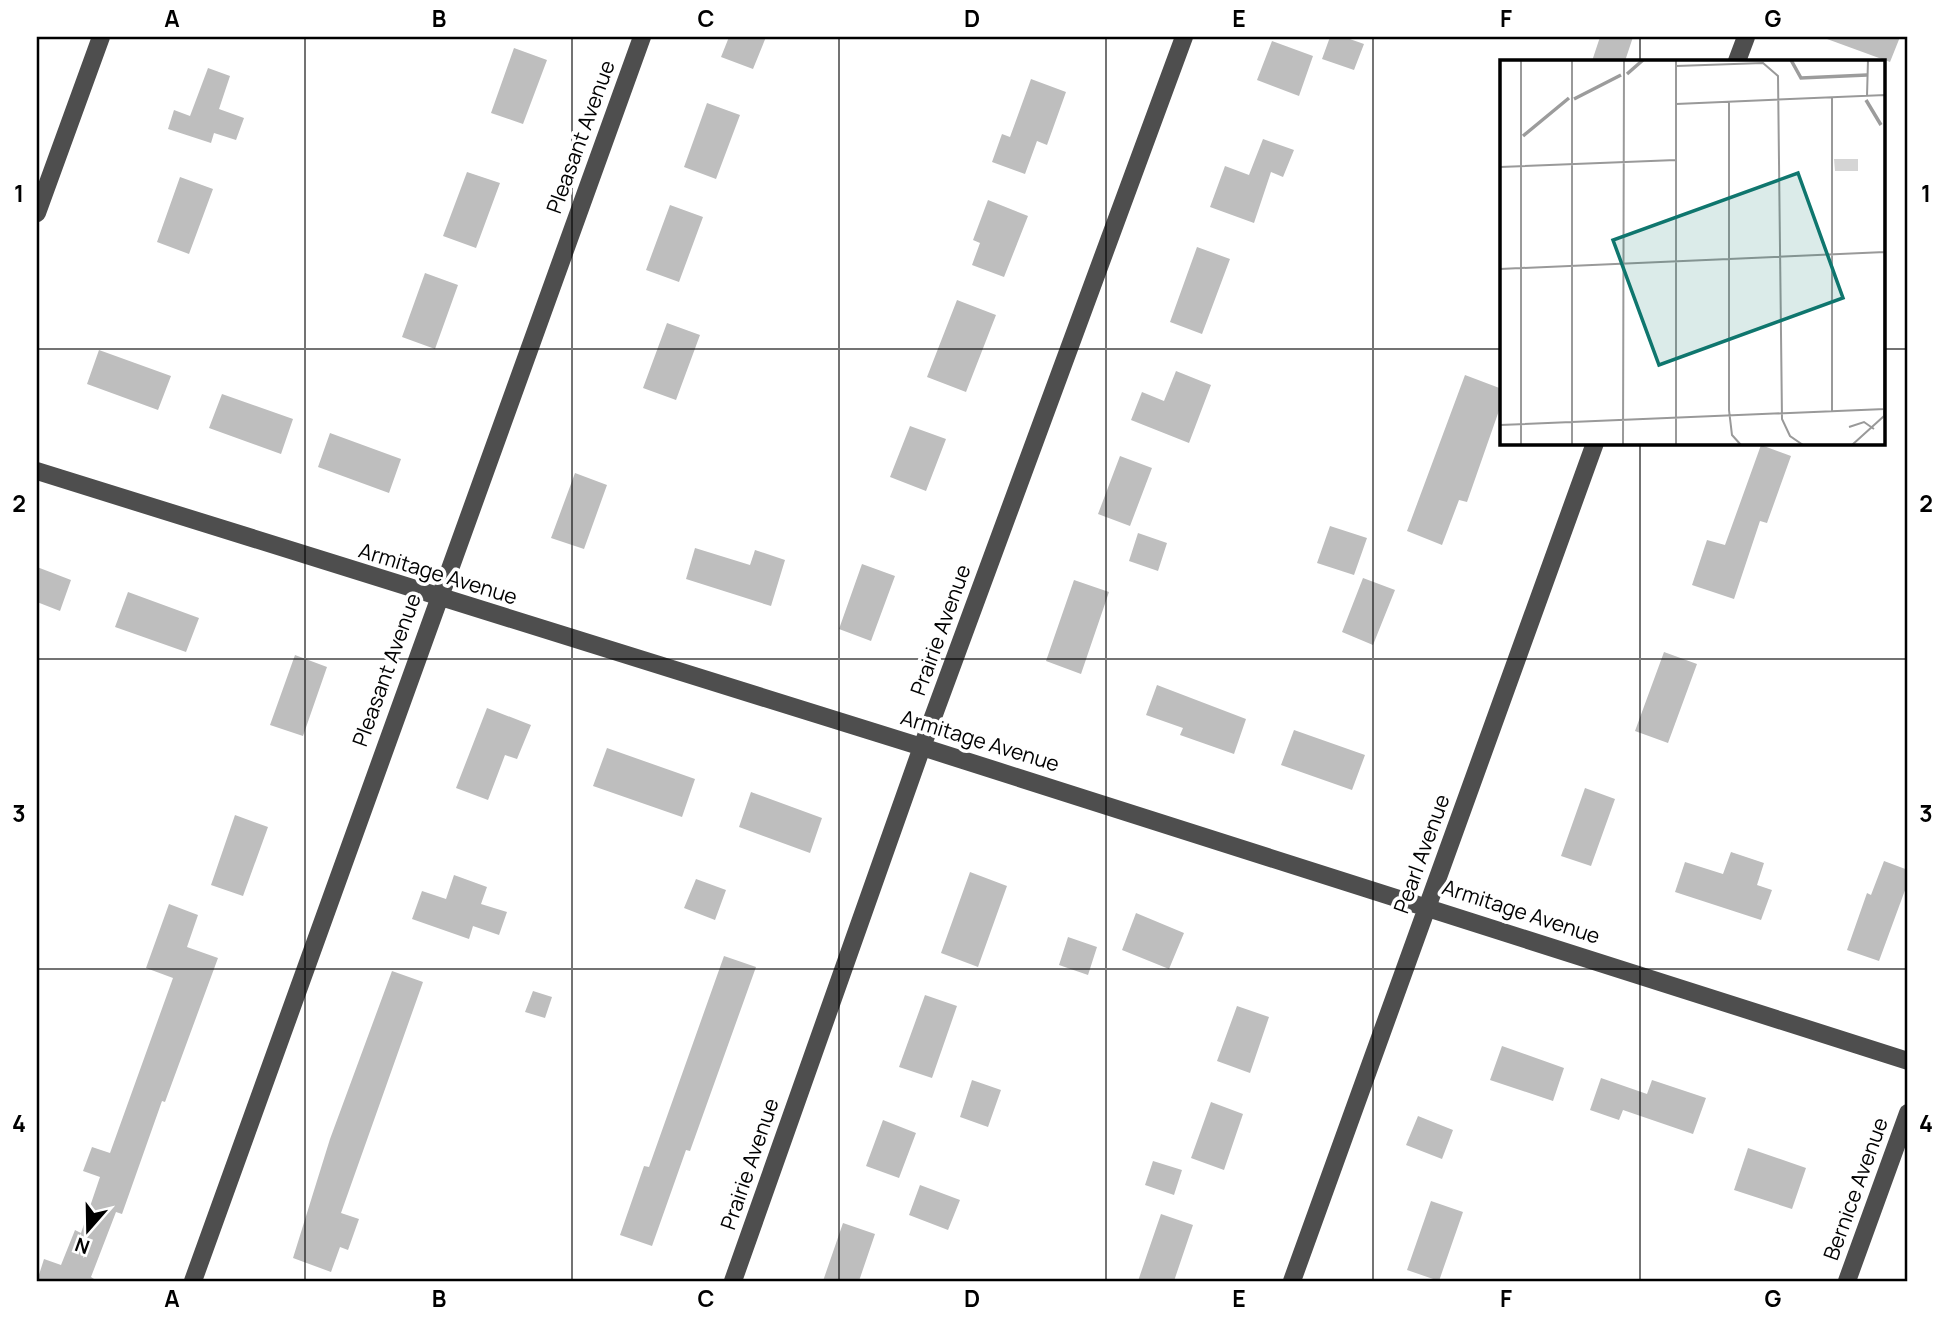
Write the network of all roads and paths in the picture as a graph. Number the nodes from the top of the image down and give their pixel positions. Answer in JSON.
{"nodes":[{"id":1,"x":101,"y":37,"type":"edge"},
{"id":2,"x":642,"y":37,"type":"edge"},
{"id":3,"x":1184,"y":37,"type":"edge"},
{"id":4,"x":1746,"y":37,"type":"edge"},
{"id":5,"x":1737,"y":60,"type":"edge"},
{"id":6,"x":37,"y":213,"type":"edge"},
{"id":7,"x":1595,"y":444,"type":"edge"},
{"id":8,"x":37,"y":471,"type":"edge"},
{"id":9,"x":437,"y":598,"type":"junction"},
{"id":10,"x":922,"y":747,"type":"junction"},
{"id":11,"x":1428,"y":906,"type":"junction"},
{"id":12,"x":1908,"y":1061,"type":"edge"},
{"id":13,"x":1908,"y":1113,"type":"edge"},
{"id":14,"x":193,"y":1281,"type":"edge"},
{"id":15,"x":733,"y":1281,"type":"edge"},
{"id":16,"x":1292,"y":1281,"type":"edge"},
{"id":17,"x":1847,"y":1281,"type":"edge"}],
"edges":[{"from":1,"to":6,"type":"street"},
{"from":2,"to":9,"type":"street","name":"Pleasant Avenue"},
{"from":3,"to":10,"type":"street","name":"Prairie Avenue"},
{"from":4,"to":5,"type":"street"},
{"from":7,"to":11,"type":"street","name":"Pearl Avenue"},
{"from":8,"to":9,"type":"street","name":"Armitage Avenue"},
{"from":9,"to":10,"type":"street","name":"Armitage Avenue"},
{"from":9,"to":14,"type":"street","name":"Pleasant Avenue"},
{"from":10,"to":11,"type":"street","name":"Armitage Avenue"},
{"from":10,"to":15,"type":"street","name":"Prairie Avenue"},
{"from":11,"to":12,"type":"street","name":"Armitage Avenue"},
{"from":11,"to":16,"type":"street","name":"Pearl Avenue"},
{"from":13,"to":17,"type":"street","name":"Bernice Avenue"}]}
